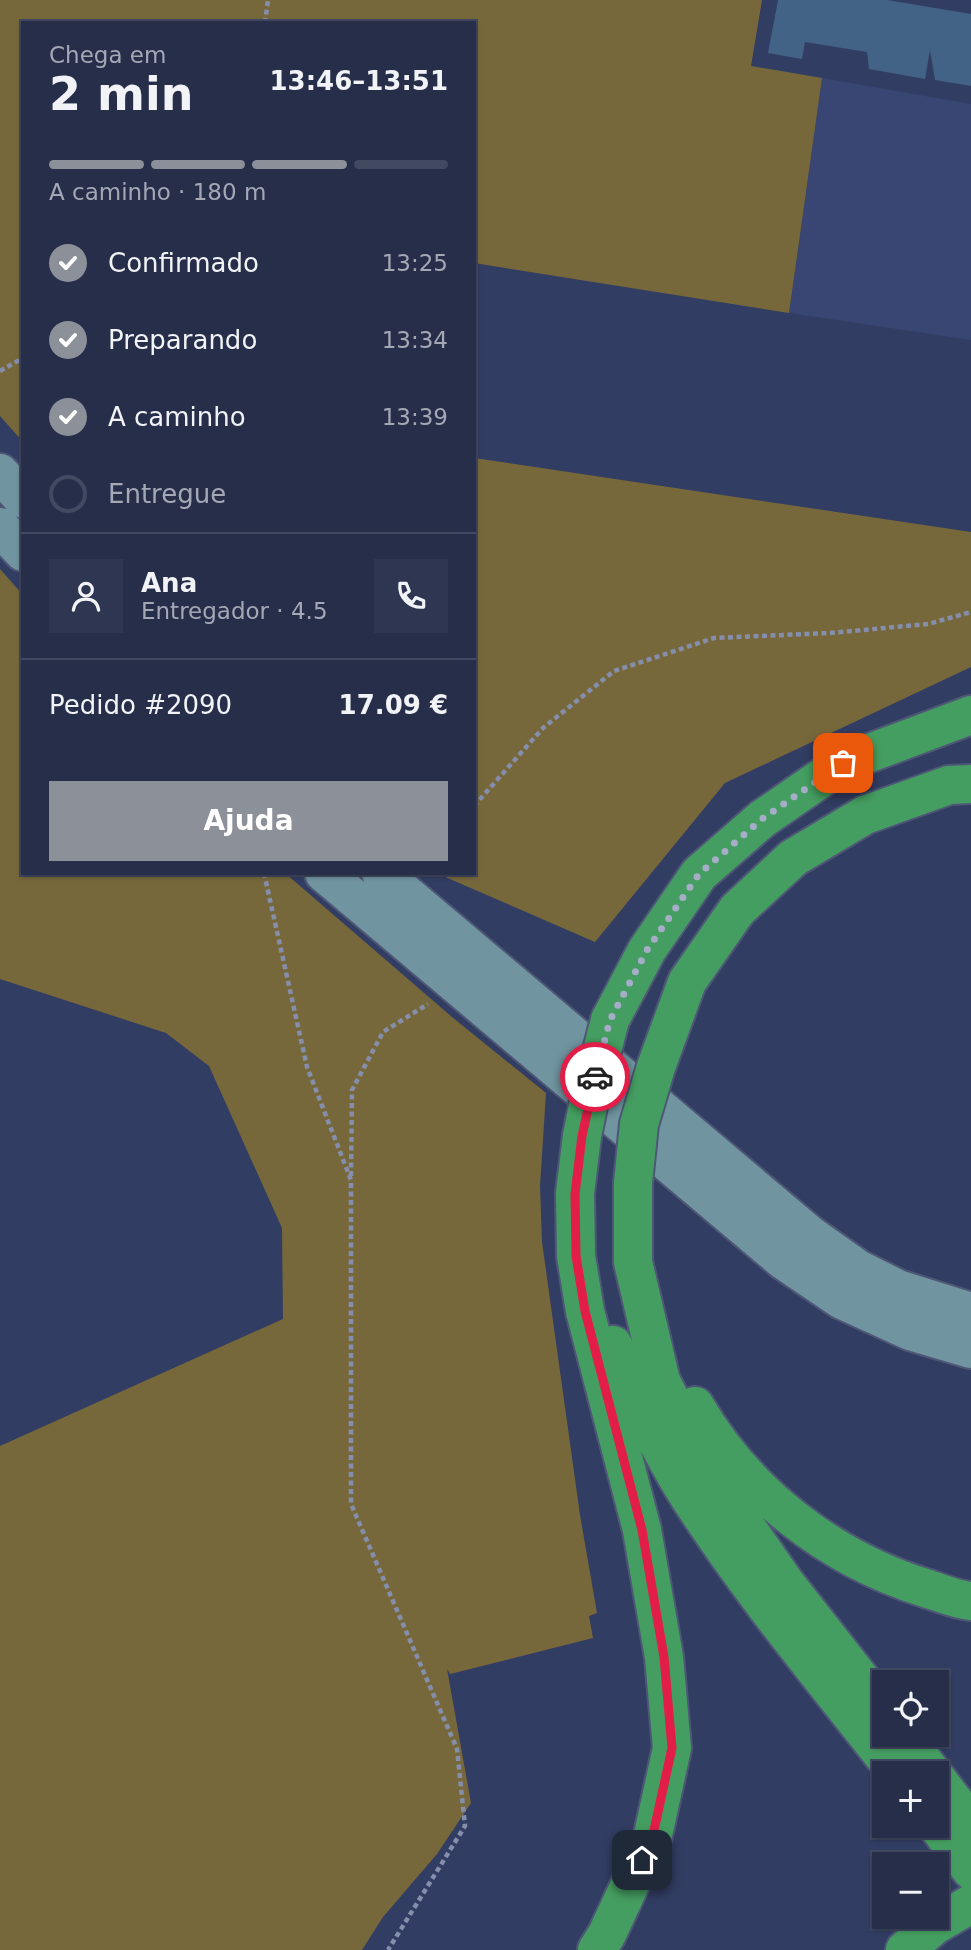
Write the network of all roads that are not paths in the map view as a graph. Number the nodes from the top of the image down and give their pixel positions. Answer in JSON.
{"nodes":[{"id":1,"x":0,"y":473,"type":"edge"},
{"id":2,"x":21,"y":497,"type":"edge"},
{"id":3,"x":0,"y":527,"type":"edge"},
{"id":4,"x":21,"y":550,"type":"edge"},
{"id":5,"x":971,"y":715,"type":"edge"},
{"id":6,"x":971,"y":784,"type":"edge"},
{"id":7,"x":326,"y":875,"type":"edge"},
{"id":8,"x":383,"y":875,"type":"edge"},
{"id":9,"x":575,"y":1194,"type":"junction"},
{"id":10,"x":971,"y":1312,"type":"edge"},
{"id":11,"x":648,"y":1326,"type":"junction"},
{"id":12,"x":971,"y":1349,"type":"edge"},
{"id":13,"x":971,"y":1601,"type":"edge"},
{"id":14,"x":872,"y":1694,"type":"edge"},
{"id":15,"x":888,"y":1761,"type":"edge"},
{"id":16,"x":953,"y":1823,"type":"edge"},
{"id":17,"x":971,"y":1870,"type":"edge"},
{"id":18,"x":971,"y":1904,"type":"edge"},
{"id":19,"x":597,"y":1950,"type":"edge"},
{"id":20,"x":905,"y":1950,"type":"edge"}],
"edges":[{"from":1,"to":2,"type":"main road"},
{"from":3,"to":4,"type":"main road"},
{"from":5,"to":9,"type":"highway","bridge":true},
{"from":6,"to":11,"type":"highway","bridge":true},
{"from":7,"to":12,"type":"main road"},
{"from":8,"to":10,"type":"main road"},
{"from":9,"to":15,"type":"highway"},
{"from":9,"to":19,"type":"highway"},
{"from":11,"to":13,"type":"highway"},
{"from":11,"to":14,"type":"highway"},
{"from":16,"to":17,"type":"highway"},
{"from":18,"to":20,"type":"highway"}]}
